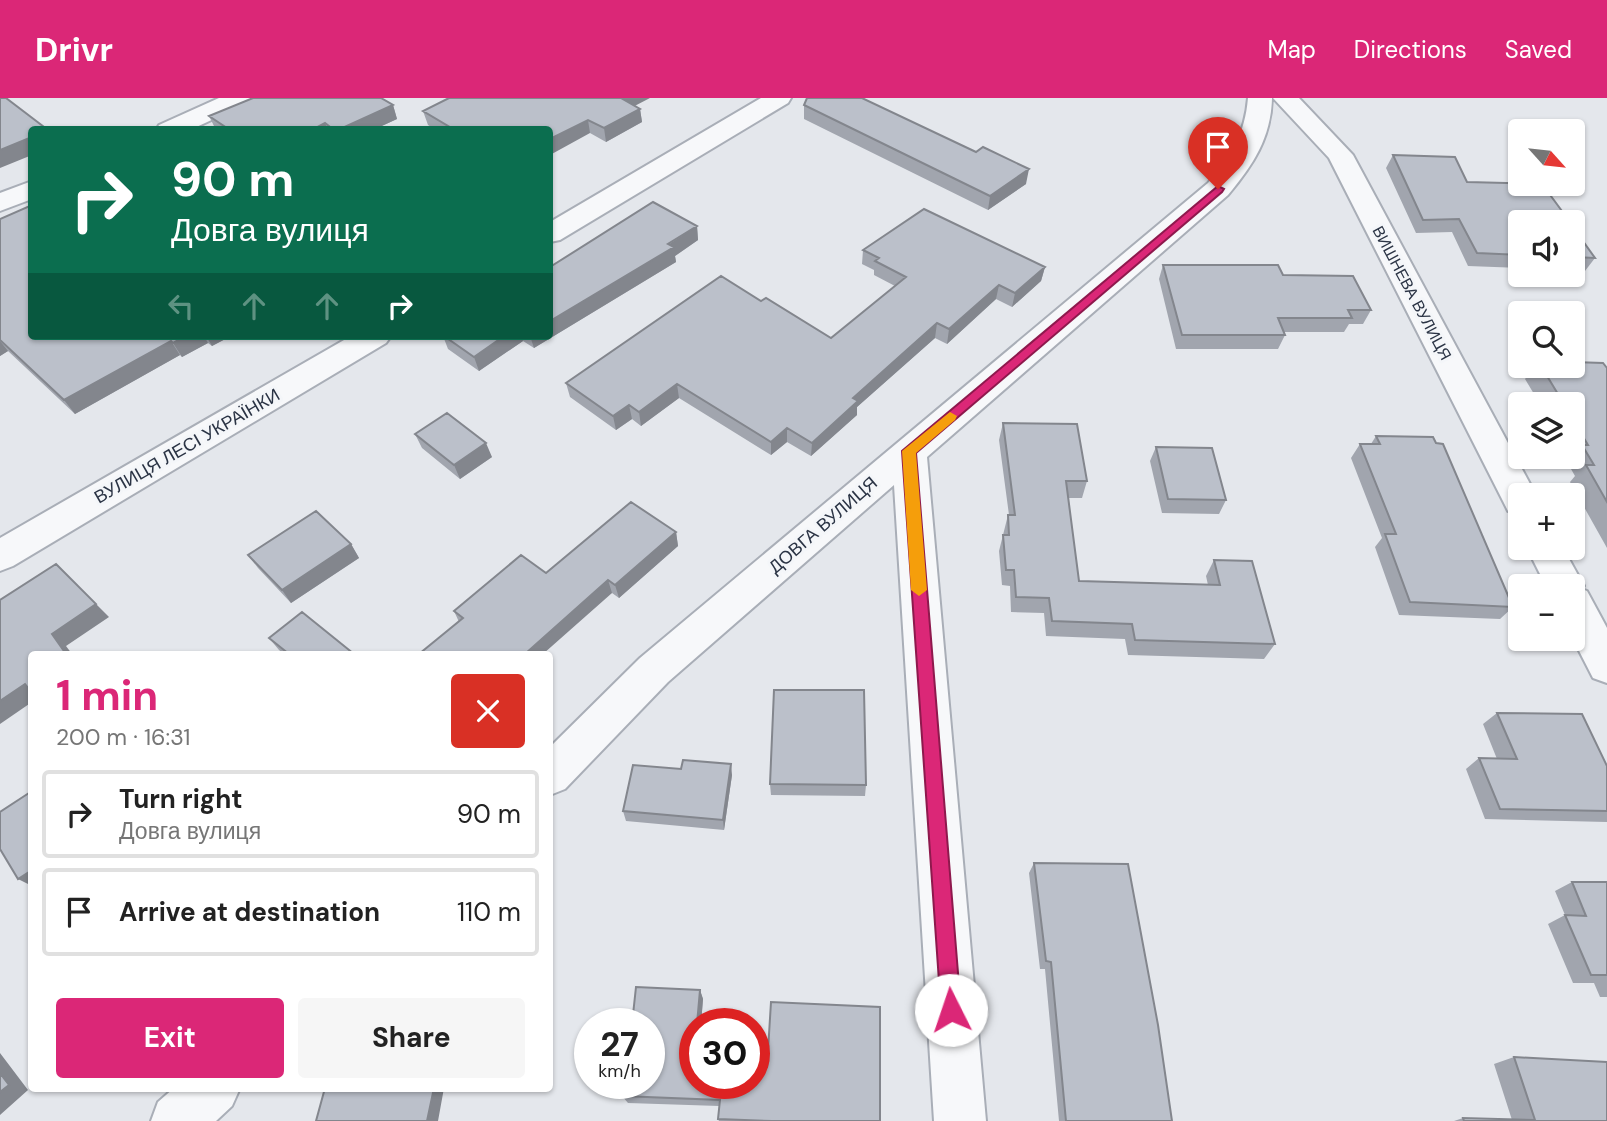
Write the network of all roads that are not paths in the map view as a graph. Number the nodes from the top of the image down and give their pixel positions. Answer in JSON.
{"nodes":[{"id":1,"x":240,"y":98,"type":"edge"},
{"id":2,"x":779,"y":98,"type":"edge"},
{"id":3,"x":1260,"y":98,"type":"edge"},
{"id":4,"x":1285,"y":98,"type":"edge"},
{"id":5,"x":176,"y":126,"type":"edge"},
{"id":6,"x":28,"y":191,"type":"edge"},
{"id":7,"x":0,"y":203,"type":"edge"},
{"id":8,"x":553,"y":232,"type":"edge"},
{"id":9,"x":368,"y":340,"type":"edge"},
{"id":10,"x":909,"y":451,"type":"junction"},
{"id":11,"x":1512,"y":483,"type":"edge"},
{"id":12,"x":0,"y":556,"type":"edge"},
{"id":13,"x":1585,"y":624,"type":"edge"},
{"id":14,"x":1607,"y":666,"type":"edge"},
{"id":15,"x":553,"y":772,"type":"edge"},
{"id":16,"x":210,"y":1092,"type":"edge"},
{"id":17,"x":177,"y":1121,"type":"edge"},
{"id":18,"x":960,"y":1121,"type":"edge"}],
"edges":[{"from":1,"to":5,"type":"street"},
{"from":2,"to":8,"type":"street"},
{"from":3,"to":10,"type":"street","name":"ДОВГА ВУЛИЦЯ"},
{"from":4,"to":11,"type":"street","name":"ВИШНЕВА ВУЛИЦЯ"},
{"from":6,"to":7,"type":"street"},
{"from":9,"to":12,"type":"street","name":"ВУЛИЦЯ ЛЕСІ УКРАЇНКИ"},
{"from":10,"to":15,"type":"street","name":"ДОВГА ВУЛИЦЯ"},
{"from":10,"to":18,"type":"street"},
{"from":13,"to":14,"type":"street"},
{"from":16,"to":17,"type":"street"}]}
